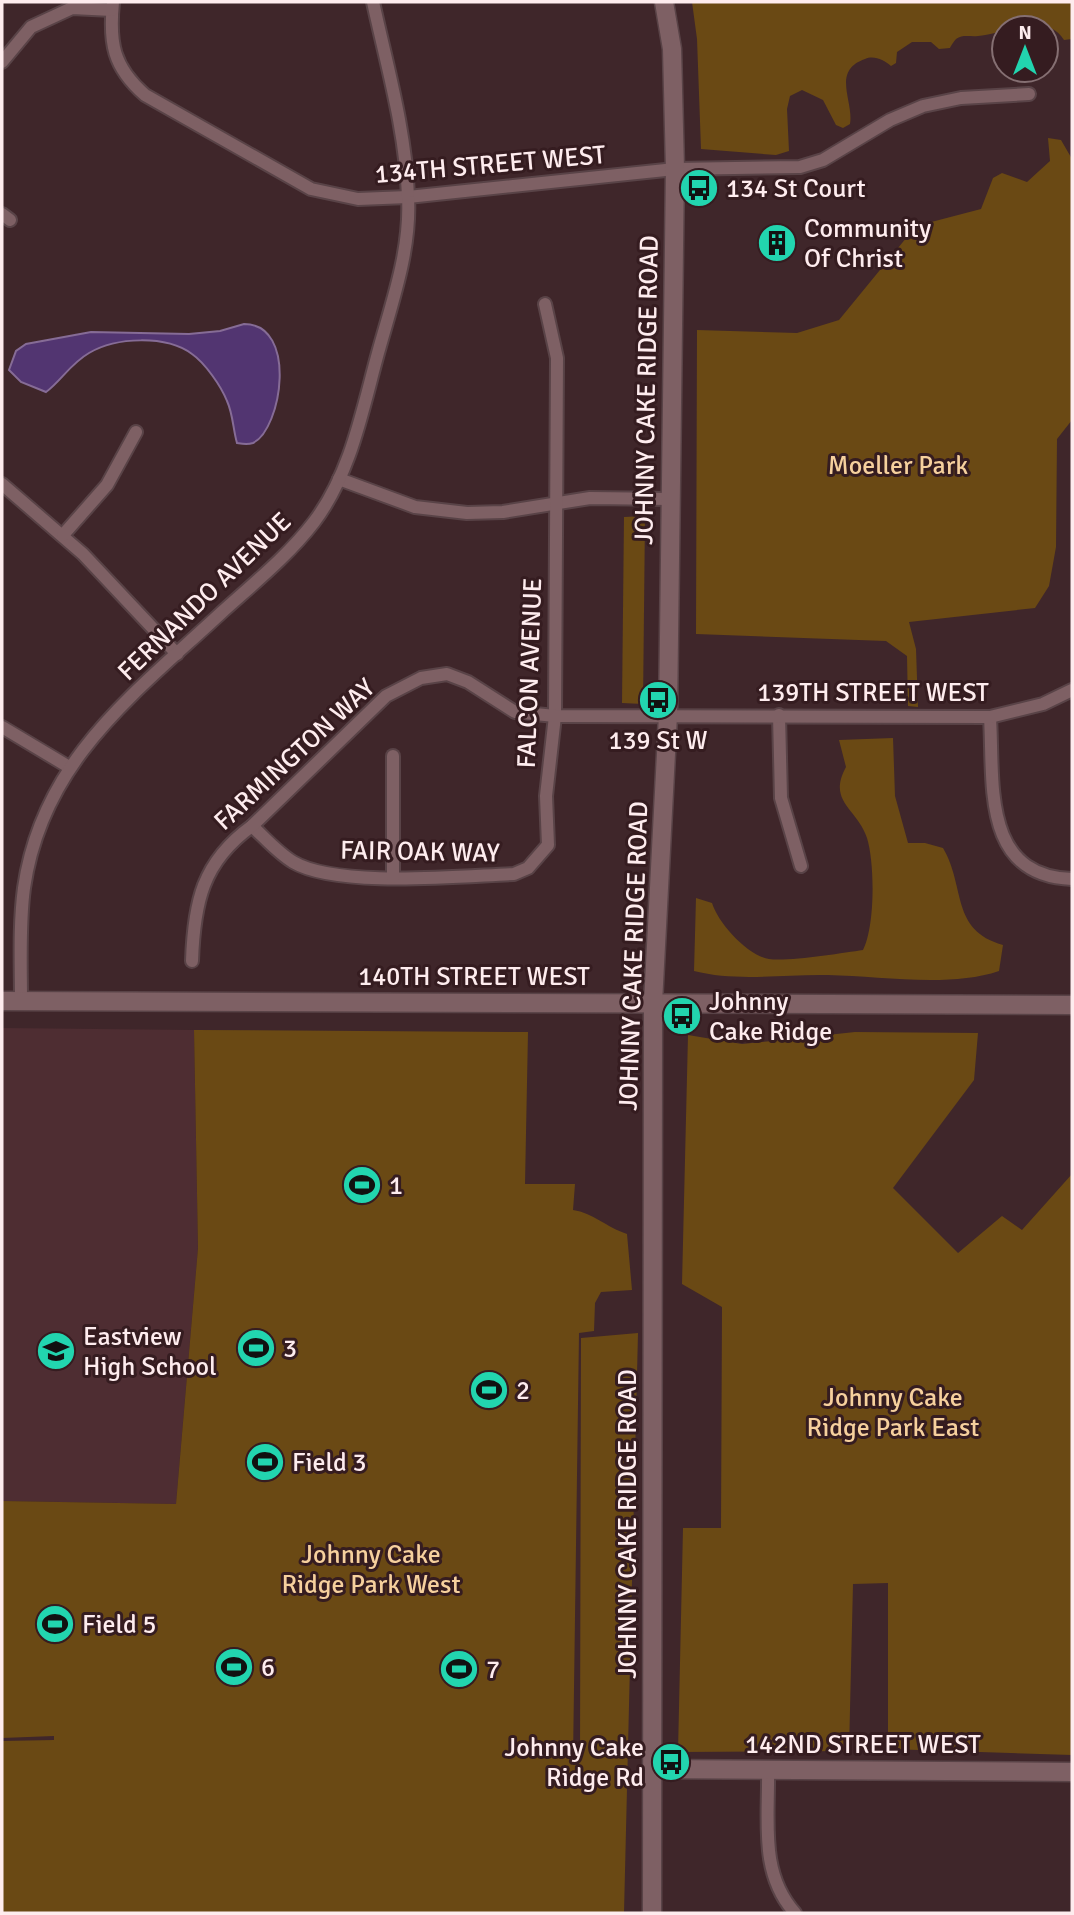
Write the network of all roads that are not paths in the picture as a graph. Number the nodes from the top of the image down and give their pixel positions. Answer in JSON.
{"nodes":[{"id":1,"x":373,"y":2,"type":"edge"},
{"id":2,"x":664,"y":2,"type":"edge"},
{"id":3,"x":112,"y":6,"type":"edge"},
{"id":4,"x":2,"y":62,"type":"edge"},
{"id":5,"x":1029,"y":94,"type":"dead end"},
{"id":6,"x":675,"y":169,"type":"junction"},
{"id":7,"x":408,"y":197,"type":"junction"},
{"id":8,"x":545,"y":304,"type":"dead end"},
{"id":9,"x":136,"y":432,"type":"dead end"},
{"id":10,"x":339,"y":479,"type":"junction"},
{"id":11,"x":2,"y":484,"type":"edge"},
{"id":12,"x":671,"y":499,"type":"junction"},
{"id":13,"x":557,"y":503,"type":"junction"},
{"id":14,"x":63,"y":535,"type":"junction"},
{"id":15,"x":177,"y":654,"type":"junction"},
{"id":16,"x":1072,"y":690,"type":"edge"},
{"id":17,"x":668,"y":715,"type":"junction"},
{"id":18,"x":779,"y":715,"type":"junction"},
{"id":19,"x":555,"y":716,"type":"junction"},
{"id":20,"x":990,"y":716,"type":"junction"},
{"id":21,"x":2,"y":727,"type":"edge"},
{"id":22,"x":393,"y":756,"type":"dead end"},
{"id":23,"x":69,"y":767,"type":"junction"},
{"id":24,"x":252,"y":827,"type":"junction"},
{"id":25,"x":548,"y":845,"type":"joint"},
{"id":26,"x":801,"y":866,"type":"dead end"},
{"id":27,"x":393,"y":877,"type":"junction"},
{"id":28,"x":1072,"y":879,"type":"edge"},
{"id":29,"x":192,"y":961,"type":"dead end"},
{"id":30,"x":2,"y":1001,"type":"edge"},
{"id":31,"x":21,"y":1002,"type":"junction"},
{"id":32,"x":653,"y":1003,"type":"junction"},
{"id":33,"x":1072,"y":1005,"type":"edge"},
{"id":34,"x":653,"y":1769,"type":"junction"},
{"id":35,"x":768,"y":1770,"type":"junction"},
{"id":36,"x":1072,"y":1772,"type":"edge"},
{"id":37,"x":652,"y":1913,"type":"edge"},
{"id":38,"x":794,"y":1913,"type":"edge"}],
"edges":[{"from":1,"to":7,"type":"street","name":"FERNANDO AVENUE"},
{"from":2,"to":6,"type":"street","name":"JOHNNY CAKE RIDGE ROAD"},
{"from":3,"to":4,"type":"street"},
{"from":3,"to":7,"type":"street","name":"134TH STREET WEST"},
{"from":5,"to":6,"type":"street","name":"134TH STREET WEST"},
{"from":6,"to":7,"type":"street","name":"134TH STREET WEST"},
{"from":6,"to":12,"type":"street","name":"JOHNNY CAKE RIDGE ROAD"},
{"from":7,"to":10,"type":"street","name":"FERNANDO AVENUE"},
{"from":8,"to":13,"type":"street","name":"FALCON AVENUE"},
{"from":9,"to":14,"type":"street"},
{"from":10,"to":13,"type":"street"},
{"from":10,"to":15,"type":"street","name":"FERNANDO AVENUE"},
{"from":11,"to":14,"type":"street"},
{"from":12,"to":13,"type":"street"},
{"from":12,"to":17,"type":"street","name":"JOHNNY CAKE RIDGE ROAD"},
{"from":13,"to":19,"type":"street","name":"FALCON AVENUE"},
{"from":14,"to":15,"type":"street"},
{"from":15,"to":23,"type":"street","name":"FERNANDO AVENUE"},
{"from":16,"to":20,"type":"street","name":"139TH STREET WEST"},
{"from":17,"to":18,"type":"street","name":"139TH STREET WEST"},
{"from":17,"to":19,"type":"street","name":"FARMINGTON WAY"},
{"from":17,"to":32,"type":"street","name":"JOHNNY CAKE RIDGE ROAD"},
{"from":18,"to":20,"type":"street","name":"139TH STREET WEST"},
{"from":18,"to":26,"type":"street"},
{"from":19,"to":24,"type":"street","name":"FARMINGTON WAY"},
{"from":19,"to":25,"type":"street","name":"FALCON AVENUE"},
{"from":20,"to":28,"type":"street"},
{"from":21,"to":23,"type":"street"},
{"from":22,"to":27,"type":"street"},
{"from":23,"to":31,"type":"street","name":"FERNANDO AVENUE"},
{"from":24,"to":27,"type":"street","name":"FAIR OAK WAY"},
{"from":24,"to":29,"type":"street","name":"FARMINGTON WAY"},
{"from":25,"to":27,"type":"street","name":"FAIR OAK WAY"},
{"from":30,"to":31,"type":"street","name":"140TH STREET WEST"},
{"from":31,"to":32,"type":"street","name":"140TH STREET WEST"},
{"from":32,"to":33,"type":"street","name":"140TH STREET WEST"},
{"from":32,"to":34,"type":"street","name":"JOHNNY CAKE RIDGE ROAD"},
{"from":34,"to":35,"type":"street","name":"142ND STREET WEST"},
{"from":34,"to":37,"type":"street","name":"JOHNNY CAKE RIDGE ROAD"},
{"from":35,"to":36,"type":"street","name":"142ND STREET WEST"},
{"from":35,"to":38,"type":"street"}]}
